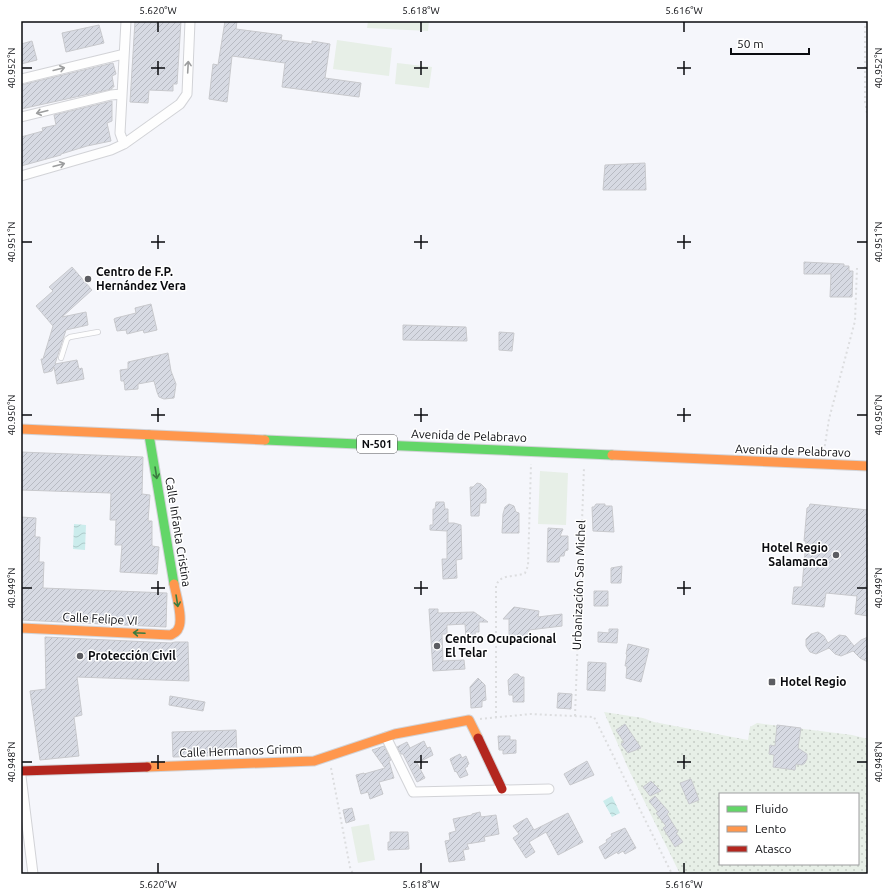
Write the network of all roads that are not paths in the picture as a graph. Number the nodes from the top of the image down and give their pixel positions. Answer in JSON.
{"nodes":[{"id":1,"x":126,"y":21,"type":"edge"},
{"id":2,"x":190,"y":21,"type":"edge"},
{"id":3,"x":124,"y":54,"type":"junction"},
{"id":4,"x":21,"y":79,"type":"edge"},
{"id":5,"x":121,"y":94,"type":"junction"},
{"id":6,"x":21,"y":117,"type":"edge"},
{"id":7,"x":124,"y":144,"type":"junction"},
{"id":8,"x":21,"y":176,"type":"edge"},
{"id":9,"x":98,"y":332,"type":"dead end"},
{"id":10,"x":61,"y":358,"type":"dead end"},
{"id":11,"x":21,"y":429,"type":"edge"},
{"id":12,"x":149,"y":434,"type":"junction"},
{"id":13,"x":868,"y":466,"type":"edge"},
{"id":14,"x":21,"y":628,"type":"edge"},
{"id":15,"x":178,"y":632,"type":"joint"},
{"id":16,"x":386,"y":737,"type":"junction"},
{"id":17,"x":21,"y":771,"type":"edge"},
{"id":18,"x":21,"y":776,"type":"edge"},
{"id":19,"x":502,"y":789,"type":"junction"},
{"id":20,"x":549,"y":789,"type":"dead end"},
{"id":21,"x":33,"y":874,"type":"edge"}],
"edges":[{"from":1,"to":3,"type":"street"},
{"from":7,"to":2,"type":"street","one_way":true},
{"from":4,"to":3,"type":"street","one_way":true},
{"from":3,"to":5,"type":"street"},
{"from":5,"to":6,"type":"street","one_way":true},
{"from":5,"to":7,"type":"street"},
{"from":8,"to":7,"type":"street","one_way":true},
{"from":9,"to":10,"type":"lane"},
{"from":11,"to":12,"type":"main road","name":"Avenida de Pelabravo","number":"N-501"},
{"from":12,"to":13,"type":"main road","name":"Avenida de Pelabravo","number":"N-501"},
{"from":12,"to":15,"type":"main road","name":"Calle Infanta Cristina","one_way":true},
{"from":15,"to":14,"type":"main road","name":"Calle Felipe VI","one_way":true},
{"from":16,"to":17,"type":"main road","name":"Calle Hermanos Grimm"},
{"from":16,"to":19,"type":"street"},
{"from":16,"to":19,"type":"main road","name":"Calle Hermanos Grimm"},
{"from":18,"to":21,"type":"street"},
{"from":19,"to":20,"type":"street"}]}
